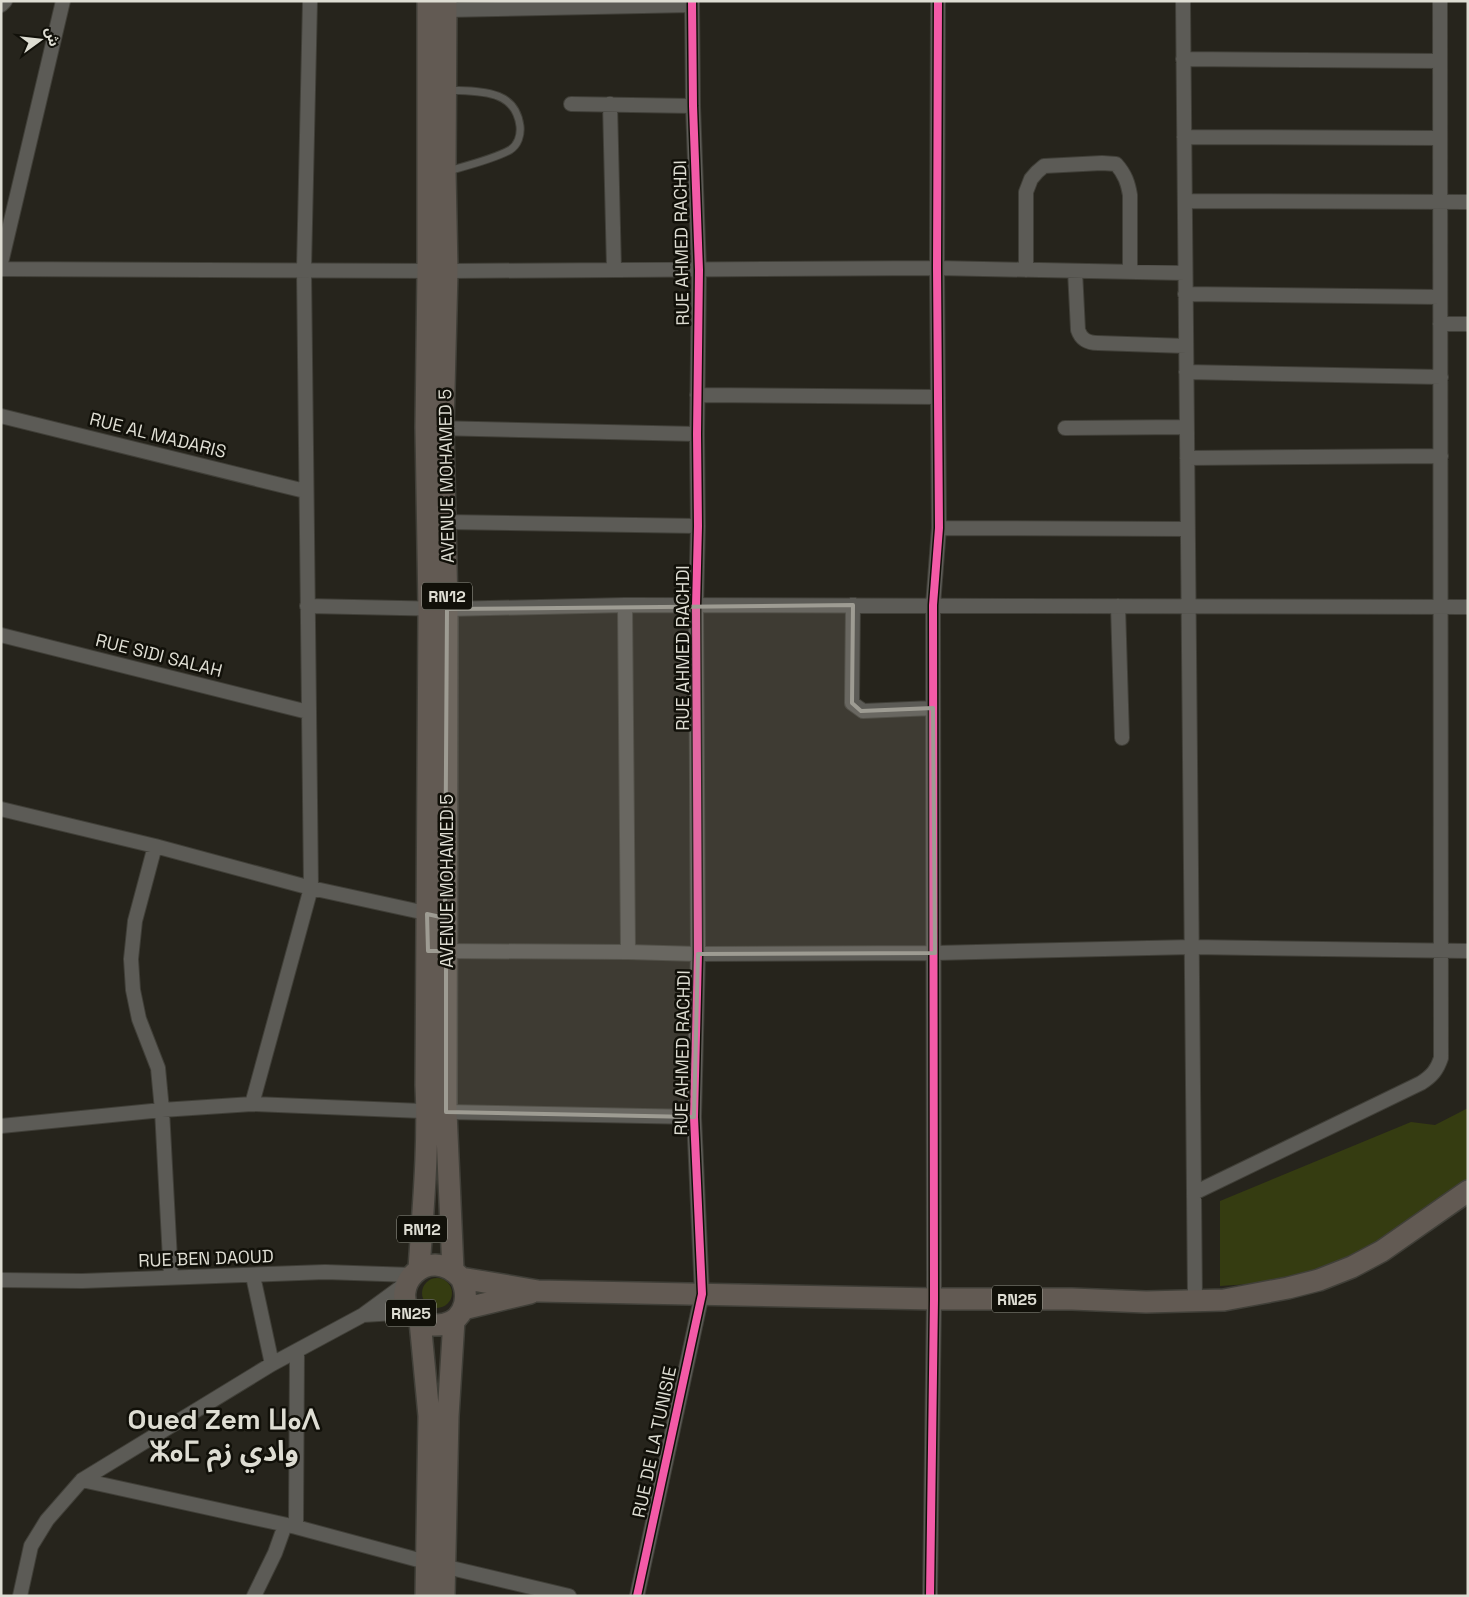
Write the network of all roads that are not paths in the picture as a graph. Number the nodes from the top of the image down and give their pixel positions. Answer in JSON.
{"nodes":[{"id":1,"x":6,"y":1,"type":"edge"},
{"id":2,"x":62,"y":1,"type":"edge"},
{"id":3,"x":310,"y":1,"type":"edge"},
{"id":4,"x":938,"y":1,"type":"edge"},
{"id":5,"x":1183,"y":1,"type":"edge"},
{"id":6,"x":1440,"y":1,"type":"edge"},
{"id":7,"x":692,"y":3,"type":"edge"},
{"id":8,"x":440,"y":4,"type":"edge"},
{"id":9,"x":1,"y":5,"type":"edge"},
{"id":10,"x":1183,"y":59,"type":"junction"},
{"id":11,"x":1440,"y":61,"type":"junction"},
{"id":12,"x":438,"y":89,"type":"junction"},
{"id":13,"x":570,"y":104,"type":"dead end"},
{"id":14,"x":610,"y":104,"type":"junction"},
{"id":15,"x":693,"y":106,"type":"junction"},
{"id":16,"x":1184,"y":137,"type":"junction"},
{"id":17,"x":1440,"y":138,"type":"junction"},
{"id":18,"x":436,"y":174,"type":"junction"},
{"id":19,"x":1184,"y":201,"type":"junction"},
{"id":20,"x":1440,"y":202,"type":"junction"},
{"id":21,"x":1468,"y":202,"type":"edge"},
{"id":22,"x":1,"y":263,"type":"edge"},
{"id":23,"x":937,"y":268,"type":"junction"},
{"id":24,"x":1,"y":269,"type":"edge"},
{"id":25,"x":304,"y":269,"type":"junction"},
{"id":26,"x":614,"y":269,"type":"junction"},
{"id":27,"x":438,"y":270,"type":"junction"},
{"id":28,"x":699,"y":270,"type":"junction"},
{"id":29,"x":1026,"y":270,"type":"junction"},
{"id":30,"x":1075,"y":271,"type":"junction"},
{"id":31,"x":1130,"y":272,"type":"junction"},
{"id":32,"x":1185,"y":273,"type":"junction"},
{"id":33,"x":1186,"y":294,"type":"junction"},
{"id":34,"x":1440,"y":297,"type":"junction"},
{"id":35,"x":1440,"y":324,"type":"junction"},
{"id":36,"x":1468,"y":324,"type":"edge"},
{"id":37,"x":1186,"y":346,"type":"junction"},
{"id":38,"x":1186,"y":372,"type":"junction"},
{"id":39,"x":1441,"y":376,"type":"junction"},
{"id":40,"x":697,"y":395,"type":"junction"},
{"id":41,"x":938,"y":397,"type":"junction"},
{"id":42,"x":1,"y":416,"type":"edge"},
{"id":43,"x":1187,"y":427,"type":"junction"},
{"id":44,"x":435,"y":428,"type":"junction"},
{"id":45,"x":1065,"y":428,"type":"dead end"},
{"id":46,"x":697,"y":434,"type":"junction"},
{"id":47,"x":1441,"y":456,"type":"junction"},
{"id":48,"x":1187,"y":458,"type":"junction"},
{"id":49,"x":305,"y":491,"type":"junction"},
{"id":50,"x":445,"y":522,"type":"junction"},
{"id":51,"x":698,"y":526,"type":"junction"},
{"id":52,"x":939,"y":528,"type":"junction"},
{"id":53,"x":1188,"y":529,"type":"junction"},
{"id":54,"x":625,"y":605,"type":"junction"},
{"id":55,"x":853,"y":605,"type":"junction"},
{"id":56,"x":933,"y":605,"type":"junction"},
{"id":57,"x":307,"y":606,"type":"junction"},
{"id":58,"x":696,"y":606,"type":"junction"},
{"id":59,"x":1118,"y":606,"type":"junction"},
{"id":60,"x":1188,"y":606,"type":"junction"},
{"id":61,"x":1441,"y":606,"type":"junction"},
{"id":62,"x":1468,"y":607,"type":"edge"},
{"id":63,"x":438,"y":609,"type":"junction"},
{"id":64,"x":1,"y":635,"type":"edge"},
{"id":65,"x":933,"y":708,"type":"junction"},
{"id":66,"x":308,"y":712,"type":"junction"},
{"id":67,"x":1122,"y":738,"type":"dead end"},
{"id":68,"x":1,"y":808,"type":"edge"},
{"id":69,"x":155,"y":846,"type":"junction"},
{"id":70,"x":311,"y":888,"type":"junction"},
{"id":71,"x":436,"y":916,"type":"junction"},
{"id":72,"x":1192,"y":947,"type":"junction"},
{"id":73,"x":437,"y":951,"type":"junction"},
{"id":74,"x":1442,"y":951,"type":"junction"},
{"id":75,"x":1468,"y":951,"type":"edge"},
{"id":76,"x":628,"y":952,"type":"junction"},
{"id":77,"x":935,"y":953,"type":"junction"},
{"id":78,"x":698,"y":954,"type":"junction"},
{"id":79,"x":252,"y":1104,"type":"junction"},
{"id":80,"x":162,"y":1110,"type":"junction"},
{"id":81,"x":437,"y":1112,"type":"junction"},
{"id":82,"x":694,"y":1117,"type":"junction"},
{"id":83,"x":1,"y":1126,"type":"edge"},
{"id":84,"x":1468,"y":1191,"type":"edge"},
{"id":85,"x":1194,"y":1192,"type":"junction"},
{"id":86,"x":457,"y":1274,"type":"junction"},
{"id":87,"x":413,"y":1275,"type":"junction"},
{"id":88,"x":254,"y":1276,"type":"junction"},
{"id":89,"x":171,"y":1278,"type":"junction"},
{"id":90,"x":1,"y":1280,"type":"edge"},
{"id":91,"x":538,"y":1291,"type":"junction"},
{"id":92,"x":702,"y":1294,"type":"junction"},
{"id":93,"x":934,"y":1299,"type":"junction"},
{"id":94,"x":1195,"y":1302,"type":"junction"},
{"id":95,"x":363,"y":1315,"type":"junction"},
{"id":96,"x":458,"y":1315,"type":"junction"},
{"id":97,"x":415,"y":1317,"type":"junction"},
{"id":98,"x":297,"y":1351,"type":"junction"},
{"id":99,"x":272,"y":1364,"type":"junction"},
{"id":100,"x":438,"y":1416,"type":"junction"},
{"id":101,"x":82,"y":1480,"type":"junction"},
{"id":102,"x":290,"y":1526,"type":"junction"},
{"id":103,"x":435,"y":1564,"type":"junction"},
{"id":104,"x":20,"y":1596,"type":"edge"},
{"id":105,"x":254,"y":1596,"type":"edge"},
{"id":106,"x":426,"y":1596,"type":"edge"},
{"id":107,"x":444,"y":1596,"type":"edge"},
{"id":108,"x":569,"y":1596,"type":"edge"},
{"id":109,"x":636,"y":1596,"type":"edge"},
{"id":110,"x":930,"y":1596,"type":"edge"}],
"edges":[{"from":1,"to":9,"type":"street"},
{"from":2,"to":22,"type":"street"},
{"from":3,"to":25,"type":"street"},
{"from":4,"to":23,"type":"street"},
{"from":5,"to":10,"type":"street"},
{"from":6,"to":11,"type":"street"},
{"from":7,"to":8,"type":"street"},
{"from":7,"to":15,"type":"street","name":"RUE AHMED RACHDI"},
{"from":8,"to":12,"type":"main road","name":"AVENUE MOHAMED 5","number":"RN12"},
{"from":10,"to":11,"type":"street"},
{"from":10,"to":16,"type":"street"},
{"from":11,"to":17,"type":"street"},
{"from":12,"to":18,"type":"main road","name":"AVENUE MOHAMED 5","number":"RN12"},
{"from":12,"to":18,"type":"lane"},
{"from":13,"to":14,"type":"street"},
{"from":14,"to":15,"type":"street"},
{"from":14,"to":26,"type":"street"},
{"from":15,"to":28,"type":"street","name":"RUE AHMED RACHDI"},
{"from":16,"to":17,"type":"street"},
{"from":16,"to":19,"type":"street"},
{"from":17,"to":20,"type":"street"},
{"from":18,"to":27,"type":"main road","name":"AVENUE MOHAMED 5","number":"RN12"},
{"from":19,"to":20,"type":"street"},
{"from":19,"to":32,"type":"street"},
{"from":20,"to":21,"type":"street"},
{"from":20,"to":34,"type":"street"},
{"from":23,"to":28,"type":"street"},
{"from":23,"to":29,"type":"street"},
{"from":23,"to":41,"type":"street"},
{"from":24,"to":25,"type":"street"},
{"from":25,"to":27,"type":"street"},
{"from":25,"to":49,"type":"street"},
{"from":26,"to":27,"type":"street"},
{"from":26,"to":28,"type":"street"},
{"from":27,"to":44,"type":"main road","name":"AVENUE MOHAMED 5","number":"RN12"},
{"from":28,"to":40,"type":"street","name":"RUE AHMED RACHDI"},
{"from":29,"to":30,"type":"street"},
{"from":29,"to":31,"type":"street"},
{"from":30,"to":31,"type":"street"},
{"from":30,"to":37,"type":"street"},
{"from":31,"to":32,"type":"street"},
{"from":32,"to":33,"type":"street"},
{"from":33,"to":34,"type":"street"},
{"from":33,"to":37,"type":"street"},
{"from":34,"to":35,"type":"street"},
{"from":35,"to":36,"type":"street"},
{"from":35,"to":39,"type":"street"},
{"from":37,"to":38,"type":"street"},
{"from":38,"to":39,"type":"street"},
{"from":38,"to":43,"type":"street"},
{"from":39,"to":47,"type":"street"},
{"from":40,"to":41,"type":"street"},
{"from":40,"to":46,"type":"street","name":"RUE AHMED RACHDI"},
{"from":41,"to":52,"type":"street"},
{"from":42,"to":49,"type":"street","name":"RUE AL MADARIS"},
{"from":43,"to":45,"type":"street"},
{"from":43,"to":48,"type":"street"},
{"from":44,"to":46,"type":"street"},
{"from":44,"to":50,"type":"main road","name":"AVENUE MOHAMED 5","number":"RN12"},
{"from":44,"to":63,"type":"main road","name":"AVENUE MOHAMED 5","number":"RN12"},
{"from":46,"to":51,"type":"street","name":"RUE AHMED RACHDI"},
{"from":47,"to":48,"type":"street"},
{"from":47,"to":61,"type":"street"},
{"from":48,"to":53,"type":"street"},
{"from":49,"to":57,"type":"street"},
{"from":50,"to":51,"type":"street"},
{"from":50,"to":63,"type":"main road","name":"AVENUE MOHAMED 5","number":"RN12"},
{"from":51,"to":58,"type":"street","name":"RUE AHMED RACHDI"},
{"from":52,"to":53,"type":"street"},
{"from":52,"to":56,"type":"street"},
{"from":53,"to":60,"type":"street"},
{"from":54,"to":58,"type":"street"},
{"from":54,"to":63,"type":"street"},
{"from":54,"to":76,"type":"street"},
{"from":55,"to":56,"type":"street"},
{"from":55,"to":58,"type":"street"},
{"from":55,"to":65,"type":"street"},
{"from":56,"to":59,"type":"street"},
{"from":56,"to":65,"type":"street"},
{"from":57,"to":63,"type":"street"},
{"from":57,"to":66,"type":"street"},
{"from":58,"to":78,"type":"street","name":"RUE AHMED RACHDI"},
{"from":59,"to":60,"type":"street"},
{"from":59,"to":67,"type":"street"},
{"from":60,"to":61,"type":"street"},
{"from":60,"to":72,"type":"street"},
{"from":61,"to":62,"type":"street"},
{"from":61,"to":74,"type":"street"},
{"from":63,"to":71,"type":"main road","name":"AVENUE MOHAMED 5","number":"RN12"},
{"from":64,"to":66,"type":"street","name":"RUE SIDI SALAH"},
{"from":65,"to":77,"type":"street"},
{"from":66,"to":70,"type":"street"},
{"from":68,"to":69,"type":"street"},
{"from":69,"to":70,"type":"street"},
{"from":69,"to":80,"type":"street"},
{"from":70,"to":71,"type":"street"},
{"from":70,"to":79,"type":"street"},
{"from":71,"to":73,"type":"main road","name":"AVENUE MOHAMED 5","number":"RN12"},
{"from":72,"to":74,"type":"street"},
{"from":72,"to":77,"type":"street"},
{"from":72,"to":85,"type":"street"},
{"from":73,"to":76,"type":"street"},
{"from":73,"to":81,"type":"main road","name":"AVENUE MOHAMED 5","number":"RN12"},
{"from":74,"to":75,"type":"street"},
{"from":74,"to":85,"type":"street"},
{"from":76,"to":78,"type":"street"},
{"from":77,"to":78,"type":"street"},
{"from":77,"to":93,"type":"street"},
{"from":78,"to":82,"type":"street","name":"RUE AHMED RACHDI"},
{"from":79,"to":80,"type":"street"},
{"from":79,"to":81,"type":"street"},
{"from":80,"to":83,"type":"street"},
{"from":80,"to":89,"type":"street"},
{"from":81,"to":82,"type":"street"},
{"from":81,"to":86,"type":"main road","name":"AVENUE MOHAMED 5","number":"RN12"},
{"from":81,"to":87,"type":"main road","name":"AVENUE MOHAMED 5","number":"RN12"},
{"from":82,"to":92,"type":"street","name":"RUE AHMED RACHDI"},
{"from":84,"to":94,"type":"main road","number":"RN25"},
{"from":85,"to":94,"type":"street"},
{"from":86,"to":87,"type":"main road","number":"RN25"},
{"from":86,"to":91,"type":"main road","number":"RN25"},
{"from":86,"to":96,"type":"main road","number":"RN25"},
{"from":87,"to":88,"type":"street","name":"RUE BEN DAOUD"},
{"from":87,"to":95,"type":"street"},
{"from":87,"to":97,"type":"main road","number":"RN25"},
{"from":88,"to":89,"type":"street","name":"RUE BEN DAOUD"},
{"from":88,"to":99,"type":"street"},
{"from":89,"to":90,"type":"street","name":"RUE BEN DAOUD"},
{"from":91,"to":92,"type":"main road","number":"RN25"},
{"from":91,"to":96,"type":"main road","number":"RN25"},
{"from":92,"to":93,"type":"main road","number":"RN25"},
{"from":92,"to":109,"type":"street","name":"RUE DE LA TUNISIE"},
{"from":93,"to":94,"type":"main road","number":"RN25"},
{"from":93,"to":110,"type":"street"},
{"from":95,"to":97,"type":"street"},
{"from":95,"to":98,"type":"street"},
{"from":96,"to":97,"type":"main road","number":"RN25"},
{"from":96,"to":100,"type":"main road","number":"RN25"},
{"from":97,"to":100,"type":"main road","number":"RN25"},
{"from":98,"to":99,"type":"street"},
{"from":98,"to":102,"type":"street"},
{"from":99,"to":101,"type":"street"},
{"from":100,"to":103,"type":"main road","number":"RN25"},
{"from":101,"to":102,"type":"street"},
{"from":101,"to":104,"type":"street"},
{"from":102,"to":103,"type":"street"},
{"from":102,"to":105,"type":"street"},
{"from":103,"to":106,"type":"main road","number":"RN25"},
{"from":103,"to":107,"type":"main road","number":"RN25"},
{"from":103,"to":108,"type":"street"}]}
